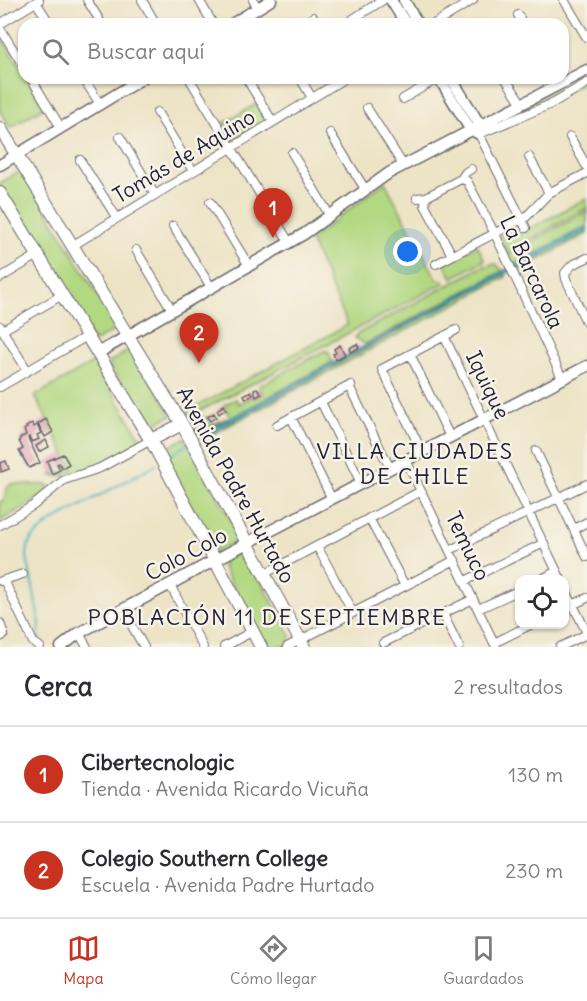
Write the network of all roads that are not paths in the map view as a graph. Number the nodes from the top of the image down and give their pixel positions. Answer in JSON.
{"nodes":[{"id":1,"x":87,"y":0,"type":"edge"},
{"id":2,"x":142,"y":0,"type":"edge"},
{"id":3,"x":199,"y":0,"type":"edge"},
{"id":4,"x":271,"y":0,"type":"edge"},
{"id":5,"x":383,"y":0,"type":"edge"},
{"id":6,"x":392,"y":0,"type":"edge"},
{"id":7,"x":404,"y":0,"type":"edge"},
{"id":8,"x":473,"y":0,"type":"edge"},
{"id":9,"x":564,"y":0,"type":"edge"},
{"id":10,"x":38,"y":1,"type":"edge"},
{"id":11,"x":256,"y":4,"type":"edge"},
{"id":12,"x":459,"y":4,"type":"edge"},
{"id":13,"x":518,"y":15,"type":"dead end"},
{"id":14,"x":47,"y":18,"type":"edge"},
{"id":15,"x":98,"y":18,"type":"edge"},
{"id":16,"x":152,"y":18,"type":"edge"},
{"id":17,"x":210,"y":18,"type":"edge"},
{"id":18,"x":239,"y":18,"type":"edge"},
{"id":19,"x":355,"y":18,"type":"edge"},
{"id":20,"x":402,"y":18,"type":"edge"},
{"id":21,"x":414,"y":18,"type":"edge"},
{"id":22,"x":442,"y":18,"type":"edge"},
{"id":23,"x":520,"y":18,"type":"edge"},
{"id":24,"x":0,"y":26,"type":"edge"},
{"id":25,"x":587,"y":38,"type":"edge"},
{"id":26,"x":18,"y":57,"type":"edge"},
{"id":27,"x":587,"y":70,"type":"edge"},
{"id":28,"x":569,"y":77,"type":"edge"},
{"id":29,"x":587,"y":83,"type":"edge"},
{"id":30,"x":35,"y":84,"type":"edge"},
{"id":31,"x":87,"y":84,"type":"edge"},
{"id":32,"x":132,"y":84,"type":"edge"},
{"id":33,"x":193,"y":84,"type":"edge"},
{"id":34,"x":250,"y":84,"type":"edge"},
{"id":35,"x":304,"y":84,"type":"edge"},
{"id":36,"x":335,"y":84,"type":"edge"},
{"id":37,"x":429,"y":84,"type":"edge"},
{"id":38,"x":443,"y":84,"type":"edge"},
{"id":39,"x":454,"y":84,"type":"edge"},
{"id":40,"x":510,"y":84,"type":"edge"},
{"id":41,"x":554,"y":84,"type":"edge"},
{"id":42,"x":312,"y":98,"type":"junction"},
{"id":43,"x":403,"y":99,"type":"dead end"},
{"id":44,"x":522,"y":104,"type":"junction"},
{"id":45,"x":100,"y":105,"type":"junction"},
{"id":46,"x":367,"y":108,"type":"dead end"},
{"id":47,"x":157,"y":112,"type":"dead end"},
{"id":48,"x":273,"y":122,"type":"junction"},
{"id":49,"x":0,"y":128,"type":"edge"},
{"id":50,"x":61,"y":128,"type":"junction"},
{"id":51,"x":476,"y":129,"type":"junction"},
{"id":52,"x":330,"y":133,"type":"dead end"},
{"id":53,"x":120,"y":137,"type":"dead end"},
{"id":54,"x":570,"y":137,"type":"dead end"},
{"id":55,"x":231,"y":148,"type":"junction"},
{"id":56,"x":292,"y":153,"type":"dead end"},
{"id":57,"x":17,"y":155,"type":"junction"},
{"id":58,"x":529,"y":157,"type":"dead end"},
{"id":59,"x":80,"y":160,"type":"dead end"},
{"id":60,"x":0,"y":165,"type":"edge"},
{"id":61,"x":403,"y":165,"type":"junction"},
{"id":62,"x":587,"y":167,"type":"edge"},
{"id":63,"x":471,"y":169,"type":"dead end"},
{"id":64,"x":193,"y":171,"type":"junction"},
{"id":65,"x":587,"y":173,"type":"edge"},
{"id":66,"x":464,"y":180,"type":"junction"},
{"id":67,"x":365,"y":189,"type":"junction"},
{"id":68,"x":0,"y":193,"type":"edge"},
{"id":69,"x":549,"y":193,"type":"junction"},
{"id":70,"x":155,"y":195,"type":"junction"},
{"id":71,"x":426,"y":197,"type":"junction"},
{"id":72,"x":417,"y":198,"type":"dead end"},
{"id":73,"x":210,"y":202,"type":"dead end"},
{"id":74,"x":330,"y":216,"type":"junction"},
{"id":75,"x":117,"y":218,"type":"junction"},
{"id":76,"x":522,"y":218,"type":"junction"},
{"id":77,"x":173,"y":226,"type":"dead end"},
{"id":78,"x":526,"y":228,"type":"dead end"},
{"id":79,"x":495,"y":234,"type":"junction"},
{"id":80,"x":289,"y":242,"type":"junction"},
{"id":81,"x":72,"y":246,"type":"junction"},
{"id":82,"x":136,"y":250,"type":"dead end"},
{"id":83,"x":38,"y":255,"type":"junction"},
{"id":84,"x":452,"y":255,"type":"junction"},
{"id":85,"x":587,"y":258,"type":"edge"},
{"id":86,"x":436,"y":264,"type":"dead end"},
{"id":87,"x":249,"y":266,"type":"junction"},
{"id":88,"x":0,"y":278,"type":"edge"},
{"id":89,"x":211,"y":287,"type":"junction"},
{"id":90,"x":62,"y":295,"type":"junction"},
{"id":91,"x":172,"y":310,"type":"junction"},
{"id":92,"x":587,"y":324,"type":"edge"},
{"id":93,"x":1,"y":328,"type":"edge"},
{"id":94,"x":456,"y":330,"type":"dead end"},
{"id":95,"x":87,"y":336,"type":"junction"},
{"id":96,"x":127,"y":336,"type":"junction"},
{"id":97,"x":444,"y":336,"type":"junction"},
{"id":98,"x":98,"y":353,"type":"junction"},
{"id":99,"x":410,"y":354,"type":"junction"},
{"id":100,"x":587,"y":366,"type":"edge"},
{"id":101,"x":27,"y":370,"type":"junction"},
{"id":102,"x":562,"y":378,"type":"junction"},
{"id":103,"x":0,"y":387,"type":"edge"},
{"id":104,"x":321,"y":402,"type":"junction"},
{"id":105,"x":291,"y":417,"type":"junction"},
{"id":106,"x":484,"y":419,"type":"junction"},
{"id":107,"x":182,"y":424,"type":"junction"},
{"id":108,"x":277,"y":424,"type":"dead end"},
{"id":109,"x":450,"y":437,"type":"junction"},
{"id":110,"x":151,"y":440,"type":"junction"},
{"id":111,"x":536,"y":451,"type":"dead end"},
{"id":112,"x":422,"y":452,"type":"junction"},
{"id":113,"x":406,"y":460,"type":"junction"},
{"id":114,"x":390,"y":468,"type":"junction"},
{"id":115,"x":361,"y":483,"type":"junction"},
{"id":116,"x":587,"y":484,"type":"edge"},
{"id":117,"x":421,"y":491,"type":"junction"},
{"id":118,"x":558,"y":497,"type":"junction"},
{"id":119,"x":332,"y":499,"type":"junction"},
{"id":120,"x":529,"y":512,"type":"junction"},
{"id":121,"x":369,"y":519,"type":"junction"},
{"id":122,"x":587,"y":522,"type":"edge"},
{"id":123,"x":0,"y":525,"type":"edge"},
{"id":124,"x":574,"y":529,"type":"junction"},
{"id":125,"x":248,"y":543,"type":"junction"},
{"id":126,"x":544,"y":543,"type":"junction"},
{"id":127,"x":317,"y":546,"type":"junction"},
{"id":128,"x":450,"y":550,"type":"junction"},
{"id":129,"x":587,"y":557,"type":"edge"},
{"id":130,"x":455,"y":560,"type":"junction"},
{"id":131,"x":215,"y":561,"type":"junction"},
{"id":132,"x":23,"y":574,"type":"dead end"},
{"id":133,"x":264,"y":574,"type":"junction"},
{"id":134,"x":559,"y":575,"type":"edge"},
{"id":135,"x":2,"y":581,"type":"edge"},
{"id":136,"x":465,"y":581,"type":"junction"},
{"id":137,"x":170,"y":585,"type":"junction"},
{"id":138,"x":405,"y":586,"type":"junction"},
{"id":139,"x":515,"y":592,"type":"edge"},
{"id":140,"x":569,"y":596,"type":"edge"},
{"id":141,"x":587,"y":598,"type":"edge"},
{"id":142,"x":473,"y":599,"type":"junction"},
{"id":143,"x":573,"y":604,"type":"junction"},
{"id":144,"x":569,"y":606,"type":"edge"},
{"id":145,"x":478,"y":609,"type":"junction"},
{"id":146,"x":123,"y":610,"type":"junction"},
{"id":147,"x":353,"y":613,"type":"junction"},
{"id":148,"x":443,"y":614,"type":"junction"},
{"id":149,"x":0,"y":622,"type":"edge"},
{"id":150,"x":523,"y":629,"type":"edge"},
{"id":151,"x":253,"y":631,"type":"junction"},
{"id":152,"x":79,"y":633,"type":"junction"},
{"id":153,"x":587,"y":634,"type":"edge"},
{"id":154,"x":2,"y":636,"type":"edge"},
{"id":155,"x":383,"y":643,"type":"dead end"},
{"id":156,"x":303,"y":644,"type":"edge"},
{"id":157,"x":458,"y":645,"type":"edge"},
{"id":158,"x":495,"y":645,"type":"edge"},
{"id":159,"x":38,"y":646,"type":"edge"},
{"id":160,"x":61,"y":647,"type":"edge"},
{"id":161,"x":87,"y":647,"type":"edge"},
{"id":162,"x":144,"y":647,"type":"edge"},
{"id":163,"x":203,"y":647,"type":"edge"},
{"id":164,"x":224,"y":647,"type":"edge"},
{"id":165,"x":261,"y":647,"type":"edge"},
{"id":166,"x":287,"y":647,"type":"edge"},
{"id":167,"x":449,"y":647,"type":"edge"},
{"id":168,"x":560,"y":647,"type":"edge"}],
"edges":[{"from":1,"to":15,"type":"street"},
{"from":2,"to":16,"type":"street"},
{"from":3,"to":17,"type":"street"},
{"from":4,"to":11,"type":"street"},
{"from":5,"to":19,"type":"street"},
{"from":6,"to":20,"type":"street"},
{"from":7,"to":21,"type":"street"},
{"from":8,"to":12,"type":"street"},
{"from":9,"to":25,"type":"street"},
{"from":10,"to":14,"type":"street"},
{"from":10,"to":24,"type":"street"},
{"from":11,"to":18,"type":"street"},
{"from":12,"to":22,"type":"street"},
{"from":13,"to":23,"type":"street"},
{"from":24,"to":26,"type":"street"},
{"from":27,"to":28,"type":"street"},
{"from":29,"to":51,"type":"street"},
{"from":30,"to":50,"type":"street"},
{"from":31,"to":45,"type":"street"},
{"from":32,"to":45,"type":"street"},
{"from":33,"to":55,"type":"street"},
{"from":34,"to":48,"type":"street"},
{"from":35,"to":42,"type":"street"},
{"from":36,"to":42,"type":"street","name":"Tomás de Aquino"},
{"from":37,"to":43,"type":"street"},
{"from":38,"to":51,"type":"street"},
{"from":39,"to":51,"type":"street"},
{"from":40,"to":44,"type":"street"},
{"from":41,"to":44,"type":"street"},
{"from":42,"to":48,"type":"street","name":"Tomás de Aquino"},
{"from":44,"to":51,"type":"street"},
{"from":45,"to":50,"type":"street"},
{"from":46,"to":61,"type":"street"},
{"from":47,"to":64,"type":"street"},
{"from":48,"to":55,"type":"street","name":"Tomás de Aquino"},
{"from":49,"to":57,"type":"main road","name":"Avenida Padre Hurtado"},
{"from":50,"to":57,"type":"street"},
{"from":51,"to":61,"type":"street"},
{"from":51,"to":76,"type":"street"},
{"from":52,"to":67,"type":"street"},
{"from":53,"to":70,"type":"street"},
{"from":54,"to":62,"type":"street"},
{"from":55,"to":64,"type":"street","name":"Tomás de Aquino"},
{"from":55,"to":80,"type":"street"},
{"from":56,"to":74,"type":"street"},
{"from":57,"to":60,"type":"street"},
{"from":57,"to":81,"type":"main road","name":"Avenida Padre Hurtado"},
{"from":58,"to":69,"type":"street"},
{"from":59,"to":75,"type":"street"},
{"from":61,"to":67,"type":"street"},
{"from":63,"to":66,"type":"street"},
{"from":64,"to":70,"type":"street","name":"Tomás de Aquino"},
{"from":65,"to":69,"type":"street"},
{"from":66,"to":71,"type":"street"},
{"from":66,"to":79,"type":"street","name":"La Barcarola"},
{"from":67,"to":74,"type":"street"},
{"from":68,"to":83,"type":"main road"},
{"from":69,"to":76,"type":"street"},
{"from":70,"to":75,"type":"street","name":"Tomás de Aquino"},
{"from":71,"to":72,"type":"street"},
{"from":71,"to":84,"type":"street"},
{"from":73,"to":87,"type":"street"},
{"from":74,"to":80,"type":"street"},
{"from":75,"to":81,"type":"street","name":"Tomás de Aquino"},
{"from":76,"to":78,"type":"street"},
{"from":76,"to":79,"type":"street"},
{"from":77,"to":89,"type":"street"},
{"from":79,"to":84,"type":"street"},
{"from":79,"to":102,"type":"street","name":"La Barcarola"},
{"from":80,"to":87,"type":"street"},
{"from":81,"to":96,"type":"main road","name":"Avenida Padre Hurtado"},
{"from":82,"to":91,"type":"street"},
{"from":83,"to":88,"type":"street"},
{"from":83,"to":90,"type":"main road"},
{"from":84,"to":86,"type":"street"},
{"from":85,"to":92,"type":"street"},
{"from":87,"to":89,"type":"street"},
{"from":89,"to":91,"type":"street"},
{"from":90,"to":93,"type":"street"},
{"from":90,"to":95,"type":"main road"},
{"from":91,"to":96,"type":"street"},
{"from":93,"to":101,"type":"street"},
{"from":94,"to":97,"type":"street"},
{"from":95,"to":98,"type":"main road"},
{"from":95,"to":101,"type":"street"},
{"from":96,"to":98,"type":"street"},
{"from":96,"to":107,"type":"main road","name":"Avenida Padre Hurtado"},
{"from":97,"to":99,"type":"street"},
{"from":97,"to":106,"type":"street","name":"Iquique"},
{"from":98,"to":110,"type":"main road"},
{"from":99,"to":109,"type":"street"},
{"from":99,"to":112,"type":"street"},
{"from":100,"to":102,"type":"street","name":"Colo Colo"},
{"from":101,"to":103,"type":"street"},
{"from":102,"to":106,"type":"street","name":"Colo Colo"},
{"from":104,"to":105,"type":"street"},
{"from":104,"to":114,"type":"street"},
{"from":104,"to":115,"type":"street"},
{"from":105,"to":108,"type":"street"},
{"from":105,"to":119,"type":"street"},
{"from":106,"to":109,"type":"street","name":"Colo Colo"},
{"from":106,"to":120,"type":"street","name":"Iquique"},
{"from":107,"to":110,"type":"main road"},
{"from":107,"to":125,"type":"main road","name":"Avenida Padre Hurtado"},
{"from":109,"to":112,"type":"street","name":"Colo Colo"},
{"from":110,"to":123,"type":"street"},
{"from":110,"to":131,"type":"main road"},
{"from":111,"to":118,"type":"street"},
{"from":112,"to":113,"type":"street","name":"Colo Colo"},
{"from":113,"to":114,"type":"street","name":"Colo Colo"},
{"from":113,"to":117,"type":"street","name":"Temuco"},
{"from":114,"to":115,"type":"street","name":"Colo Colo"},
{"from":115,"to":119,"type":"street","name":"Colo Colo"},
{"from":116,"to":118,"type":"street"},
{"from":117,"to":121,"type":"street"},
{"from":117,"to":128,"type":"street","name":"Temuco"},
{"from":118,"to":120,"type":"street"},
{"from":118,"to":124,"type":"street"},
{"from":119,"to":125,"type":"street","name":"Colo Colo"},
{"from":120,"to":126,"type":"street","name":"Iquique"},
{"from":120,"to":128,"type":"street"},
{"from":121,"to":127,"type":"street"},
{"from":121,"to":138,"type":"street"},
{"from":122,"to":124,"type":"street"},
{"from":124,"to":129,"type":"street"},
{"from":125,"to":131,"type":"street","name":"Colo Colo"},
{"from":125,"to":133,"type":"main road","name":"Avenida Padre Hurtado"},
{"from":126,"to":134,"type":"street","name":"Iquique"},
{"from":126,"to":136,"type":"street"},
{"from":127,"to":133,"type":"street"},
{"from":127,"to":147,"type":"street"},
{"from":128,"to":130,"type":"street","name":"Temuco"},
{"from":130,"to":136,"type":"street","name":"Temuco"},
{"from":130,"to":138,"type":"street"},
{"from":131,"to":137,"type":"street","name":"Colo Colo"},
{"from":131,"to":151,"type":"main road"},
{"from":132,"to":135,"type":"street"},
{"from":133,"to":156,"type":"main road","name":"Avenida Padre Hurtado"},
{"from":135,"to":159,"type":"street"},
{"from":136,"to":142,"type":"street","name":"Temuco"},
{"from":137,"to":146,"type":"street","name":"Colo Colo"},
{"from":137,"to":163,"type":"street"},
{"from":138,"to":147,"type":"street"},
{"from":139,"to":145,"type":"street"},
{"from":140,"to":143,"type":"street"},
{"from":141,"to":143,"type":"street"},
{"from":142,"to":145,"type":"street","name":"Temuco"},
{"from":142,"to":148,"type":"street"},
{"from":143,"to":144,"type":"street"},
{"from":143,"to":153,"type":"street"},
{"from":145,"to":158,"type":"street","name":"Temuco"},
{"from":146,"to":152,"type":"street","name":"Colo Colo"},
{"from":146,"to":162,"type":"street"},
{"from":147,"to":156,"type":"street"},
{"from":148,"to":155,"type":"street"},
{"from":148,"to":157,"type":"street"},
{"from":149,"to":154,"type":"street"},
{"from":150,"to":158,"type":"street"},
{"from":151,"to":164,"type":"street"},
{"from":151,"to":165,"type":"main road"},
{"from":152,"to":160,"type":"street","name":"Colo Colo"},
{"from":152,"to":161,"type":"street"},
{"from":153,"to":168,"type":"street"},
{"from":156,"to":166,"type":"street"},
{"from":157,"to":167,"type":"street"}]}
